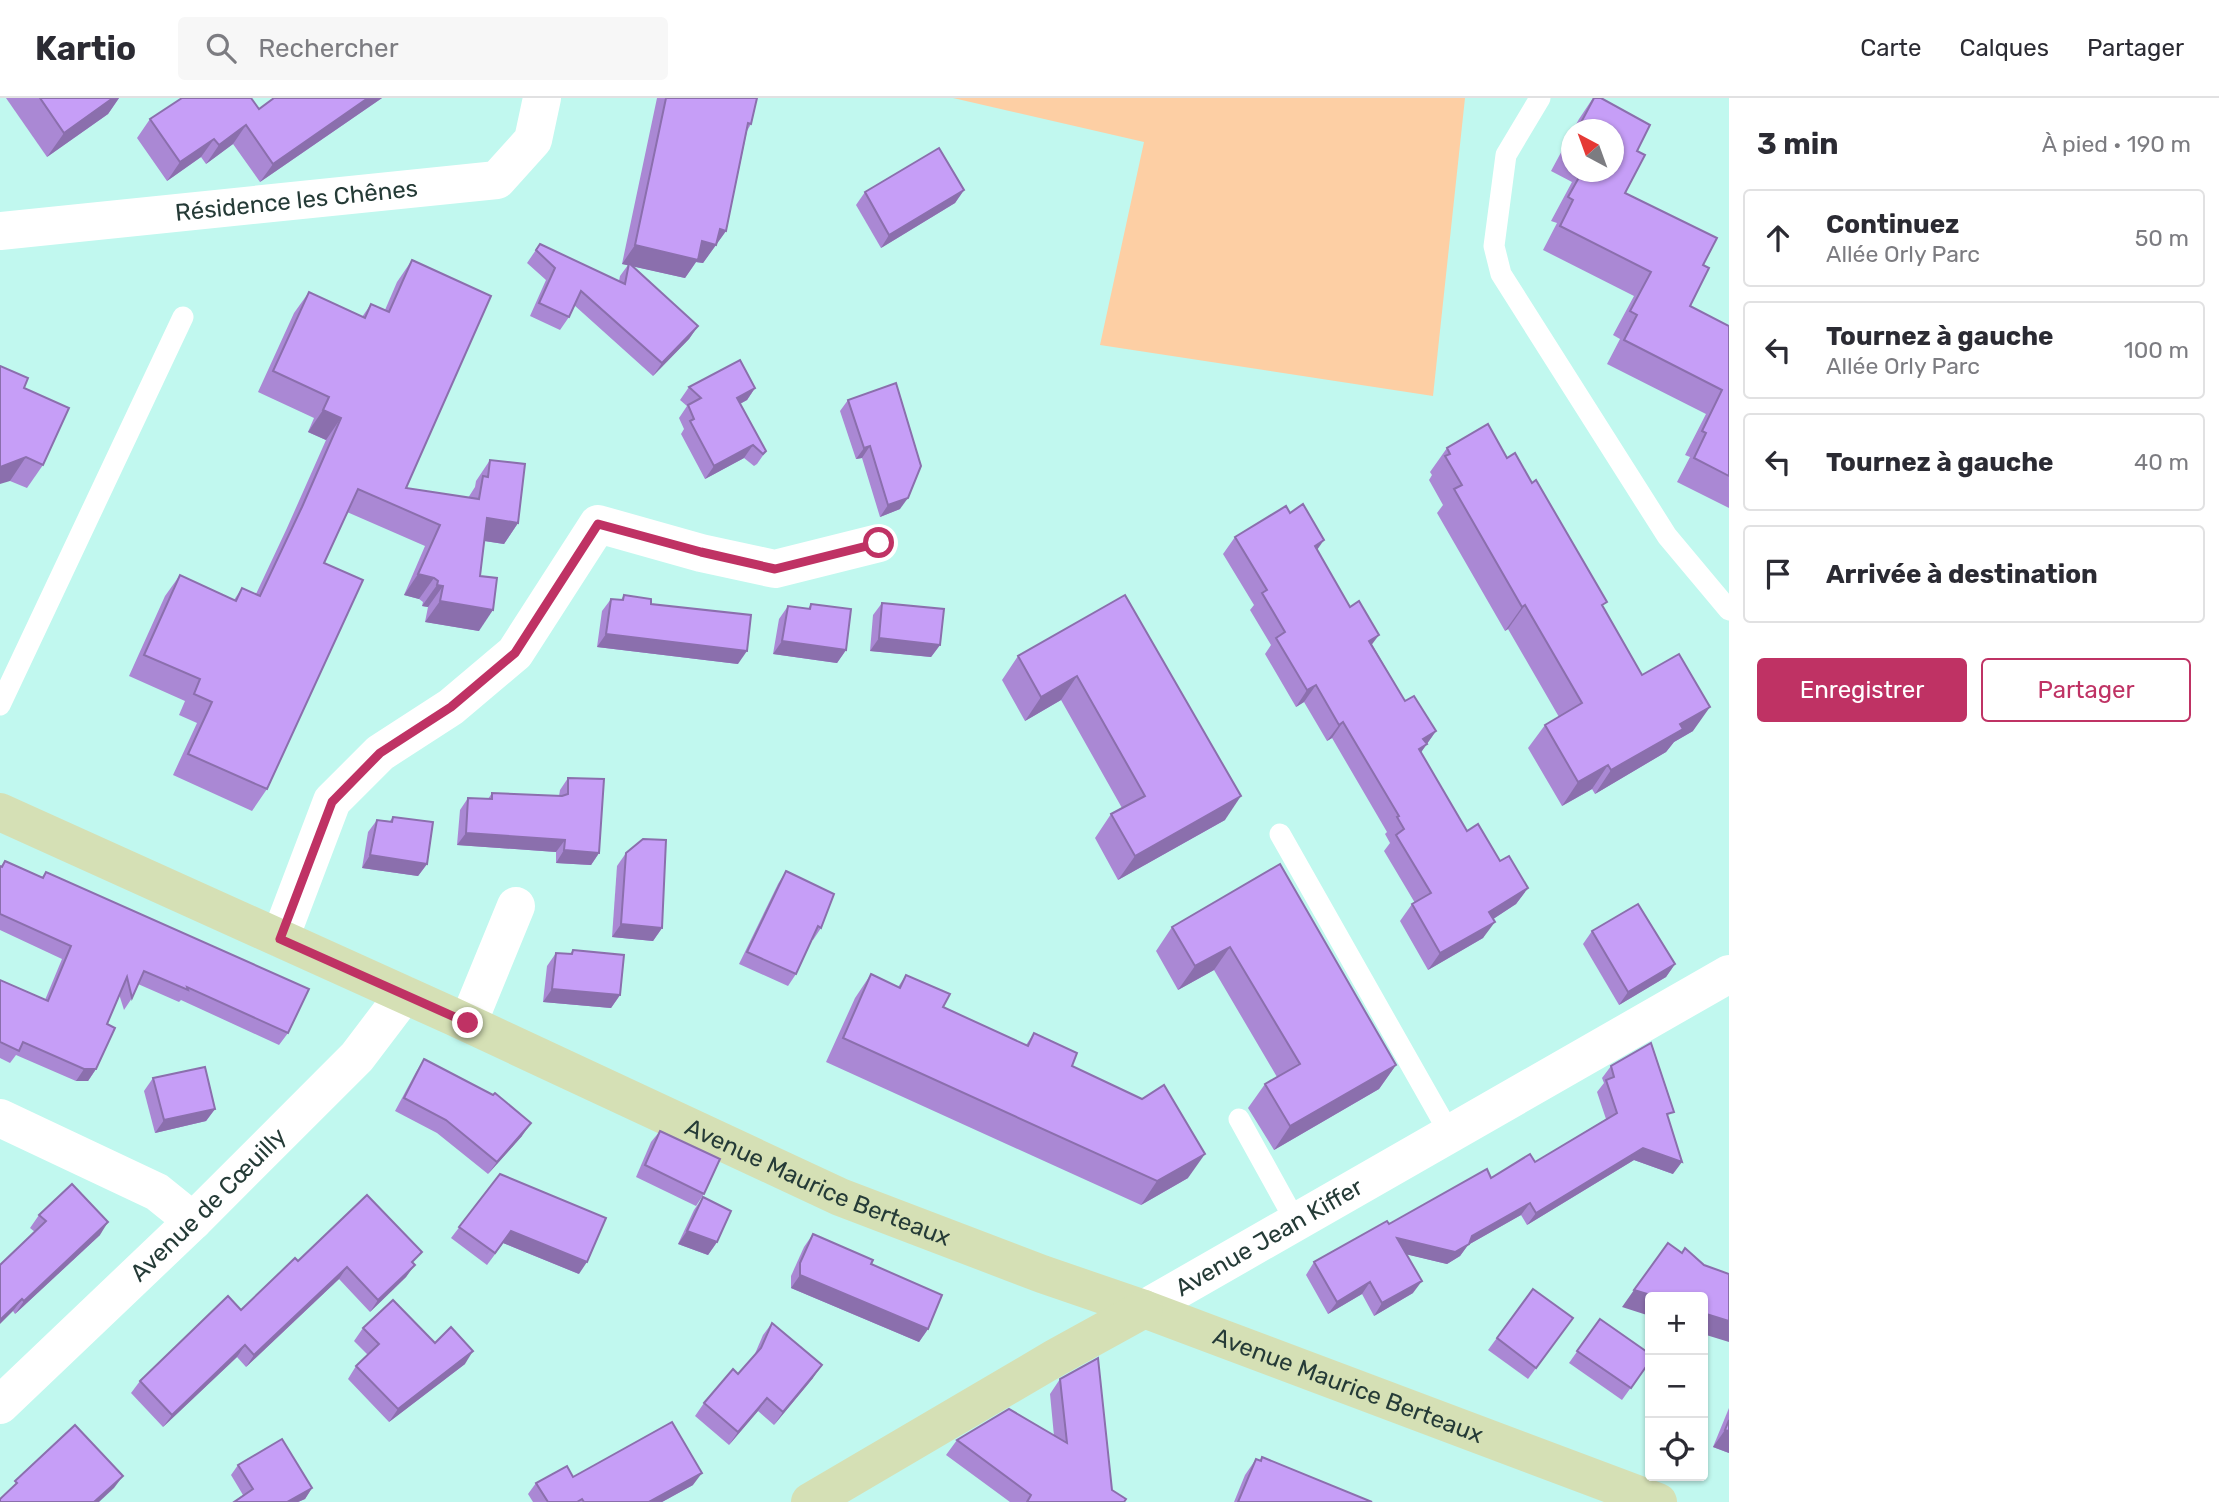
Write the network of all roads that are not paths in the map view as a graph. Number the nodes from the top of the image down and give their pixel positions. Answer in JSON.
{"nodes":[{"id":1,"x":542,"y":98,"type":"edge"},
{"id":2,"x":1540,"y":98,"type":"edge"},
{"id":3,"x":0,"y":231,"type":"edge"},
{"id":4,"x":183,"y":317,"type":"dead end"},
{"id":5,"x":879,"y":543,"type":"dead end"},
{"id":6,"x":1729,"y":610,"type":"edge"},
{"id":7,"x":0,"y":705,"type":"edge"},
{"id":8,"x":0,"y":812,"type":"edge"},
{"id":9,"x":1280,"y":834,"type":"dead end"},
{"id":10,"x":516,"y":906,"type":"dead end"},
{"id":11,"x":280,"y":939,"type":"junction"},
{"id":12,"x":1729,"y":974,"type":"edge"},
{"id":13,"x":404,"y":995,"type":"junction"},
{"id":14,"x":468,"y":1023,"type":"junction"},
{"id":15,"x":0,"y":1118,"type":"edge"},
{"id":16,"x":1239,"y":1119,"type":"dead end"},
{"id":17,"x":1450,"y":1134,"type":"junction"},
{"id":18,"x":193,"y":1221,"type":"junction"},
{"id":19,"x":1296,"y":1222,"type":"junction"},
{"id":20,"x":1144,"y":1309,"type":"junction"},
{"id":21,"x":0,"y":1405,"type":"edge"},
{"id":22,"x":810,"y":1502,"type":"edge"},
{"id":23,"x":1658,"y":1502,"type":"edge"}],
"edges":[{"from":1,"to":3,"type":"street","name":"Résidence les Chênes"},
{"from":2,"to":6,"type":"lane"},
{"from":4,"to":7,"type":"lane"},
{"from":5,"to":11,"type":"street"},
{"from":8,"to":11,"type":"main road","name":"Avenue Maurice Berteaux"},
{"from":9,"to":17,"type":"lane"},
{"from":10,"to":14,"type":"street"},
{"from":11,"to":13,"type":"main road","name":"Avenue Maurice Berteaux"},
{"from":12,"to":17,"type":"street","name":"Avenue Jean Kiffer"},
{"from":13,"to":14,"type":"main road","name":"Avenue Maurice Berteaux"},
{"from":13,"to":18,"type":"street","name":"Avenue de Cœuilly"},
{"from":14,"to":20,"type":"main road","name":"Avenue Maurice Berteaux"},
{"from":15,"to":18,"type":"street"},
{"from":16,"to":19,"type":"lane"},
{"from":17,"to":19,"type":"street","name":"Avenue Jean Kiffer"},
{"from":18,"to":21,"type":"street","name":"Avenue de Cœuilly"},
{"from":19,"to":20,"type":"street","name":"Avenue Jean Kiffer"},
{"from":20,"to":22,"type":"main road","name":"Avenue Jean Kiffer"},
{"from":20,"to":23,"type":"main road","name":"Avenue Maurice Berteaux"}]}
